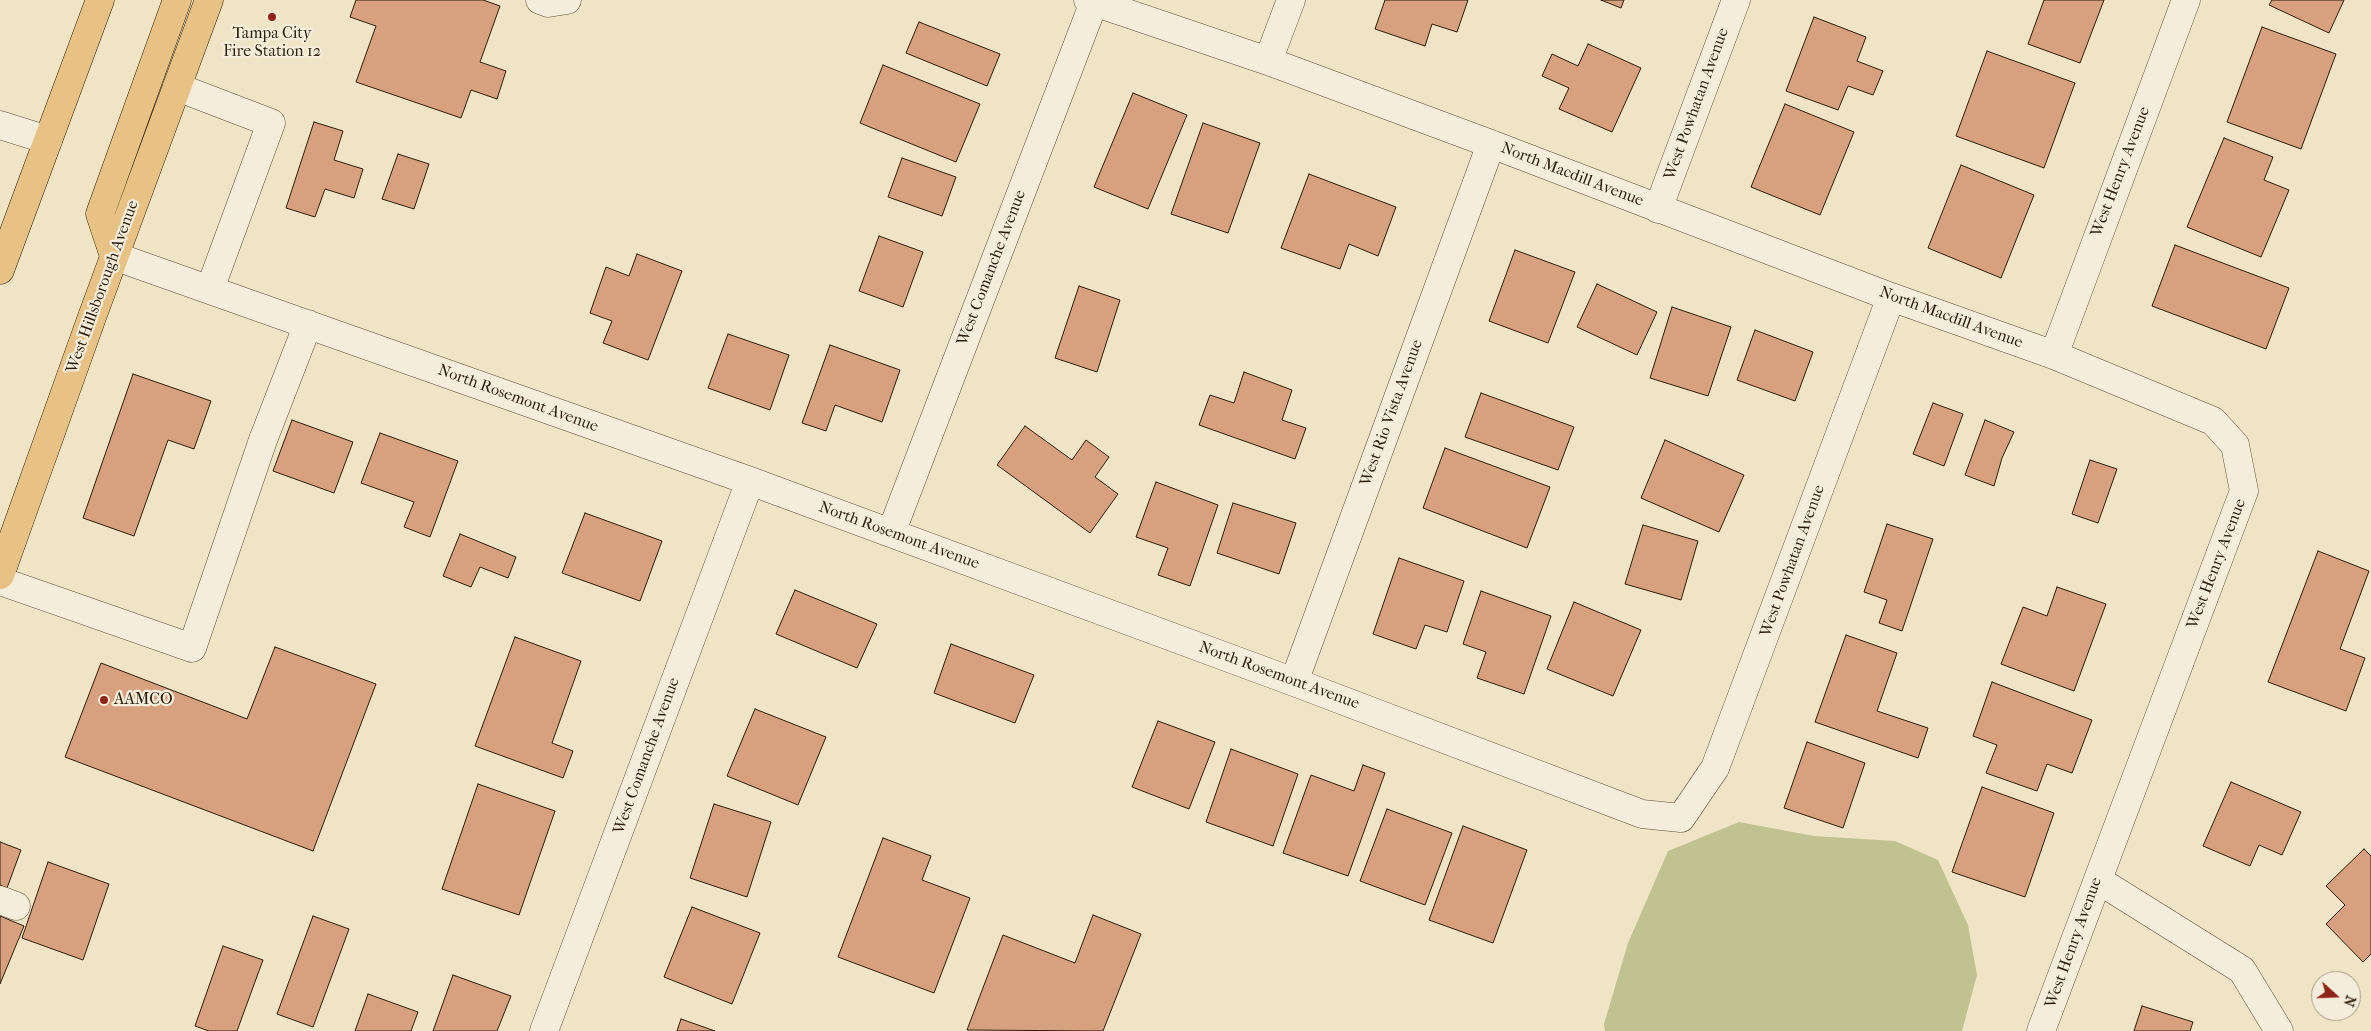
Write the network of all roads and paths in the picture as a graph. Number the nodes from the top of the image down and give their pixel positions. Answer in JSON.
{"nodes":[{"id":1,"x":100,"y":0,"type":"edge"},
{"id":2,"x":177,"y":0,"type":"edge"},
{"id":3,"x":209,"y":0,"type":"edge"},
{"id":4,"x":540,"y":0,"type":"edge"},
{"id":5,"x":568,"y":0,"type":"edge"},
{"id":6,"x":1292,"y":0,"type":"edge"},
{"id":7,"x":1736,"y":0,"type":"edge"},
{"id":8,"x":2186,"y":0,"type":"edge"},
{"id":9,"x":1091,"y":1,"type":"edge"},
{"id":10,"x":1268,"y":61,"type":"junction"},
{"id":11,"x":177,"y":86,"type":"junction"},
{"id":12,"x":0,"y":125,"type":"edge"},
{"id":13,"x":48,"y":140,"type":"junction"},
{"id":14,"x":1491,"y":144,"type":"junction"},
{"id":15,"x":1658,"y":209,"type":"junction"},
{"id":16,"x":114,"y":256,"type":"junction"},
{"id":17,"x":0,"y":270,"type":"edge"},
{"id":18,"x":210,"y":289,"type":"junction"},
{"id":19,"x":1891,"y":297,"type":"junction"},
{"id":20,"x":308,"y":324,"type":"junction"},
{"id":21,"x":2054,"y":355,"type":"junction"},
{"id":22,"x":750,"y":481,"type":"junction"},
{"id":23,"x":891,"y":533,"type":"junction"},
{"id":24,"x":0,"y":575,"type":"edge"},
{"id":25,"x":0,"y":581,"type":"edge"},
{"id":26,"x":1294,"y":682,"type":"junction"},
{"id":27,"x":1681,"y":818,"type":"joint"},
{"id":28,"x":2098,"y":880,"type":"junction"},
{"id":29,"x":544,"y":1031,"type":"edge"},
{"id":30,"x":2041,"y":1031,"type":"edge"},
{"id":31,"x":2278,"y":1031,"type":"edge"}],
"edges":[{"from":1,"to":13,"type":"main road"},
{"from":2,"to":16,"type":"main road"},
{"from":3,"to":11,"type":"main road","name":"West Hillsborough Avenue"},
{"from":4,"to":5,"type":"street"},
{"from":6,"to":10,"type":"street"},
{"from":7,"to":15,"type":"street","name":"West Powhatan Avenue"},
{"from":8,"to":21,"type":"street","name":"West Henry Avenue"},
{"from":9,"to":10,"type":"street","name":"North Macdill Avenue"},
{"from":9,"to":23,"type":"street","name":"West Comanche Avenue"},
{"from":10,"to":14,"type":"street","name":"North Macdill Avenue"},
{"from":11,"to":16,"type":"main road","name":"West Hillsborough Avenue"},
{"from":11,"to":18,"type":"street"},
{"from":12,"to":13,"type":"street"},
{"from":13,"to":17,"type":"main road"},
{"from":14,"to":15,"type":"street","name":"North Macdill Avenue"},
{"from":14,"to":26,"type":"street","name":"West Rio Vista Avenue"},
{"from":15,"to":19,"type":"street","name":"North Macdill Avenue"},
{"from":16,"to":18,"type":"street","name":"North Rosemont Avenue"},
{"from":16,"to":24,"type":"main road","name":"West Hillsborough Avenue"},
{"from":18,"to":20,"type":"street","name":"North Rosemont Avenue"},
{"from":19,"to":21,"type":"street","name":"North Macdill Avenue"},
{"from":19,"to":27,"type":"street","name":"West Powhatan Avenue"},
{"from":20,"to":22,"type":"street","name":"North Rosemont Avenue"},
{"from":20,"to":25,"type":"street"},
{"from":21,"to":28,"type":"street","name":"West Henry Avenue"},
{"from":22,"to":23,"type":"street","name":"North Rosemont Avenue"},
{"from":22,"to":29,"type":"street","name":"West Comanche Avenue"},
{"from":23,"to":26,"type":"street","name":"North Rosemont Avenue"},
{"from":26,"to":27,"type":"street","name":"North Rosemont Avenue"},
{"from":28,"to":30,"type":"street","name":"West Henry Avenue"},
{"from":28,"to":31,"type":"street"}]}
